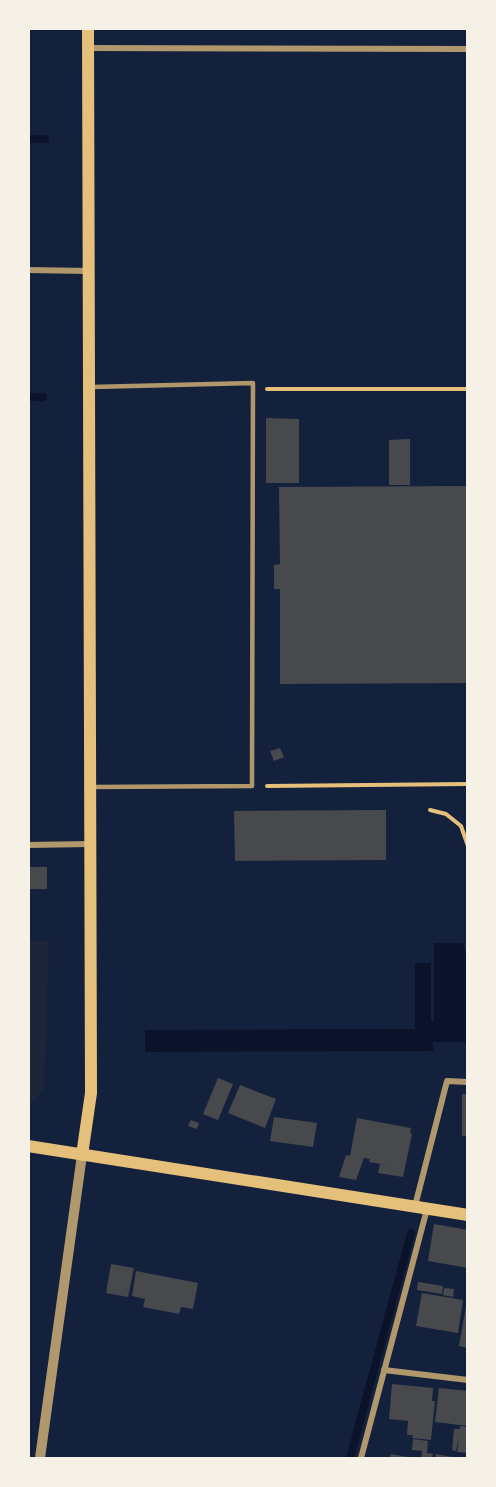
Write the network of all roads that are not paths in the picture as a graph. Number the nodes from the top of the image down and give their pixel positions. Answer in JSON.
{"nodes":[{"id":1,"x":88,"y":28,"type":"edge"},
{"id":2,"x":88,"y":48,"type":"junction"},
{"id":3,"x":468,"y":50,"type":"edge"},
{"id":4,"x":28,"y":270,"type":"edge"},
{"id":5,"x":89,"y":271,"type":"junction"},
{"id":6,"x":89,"y":387,"type":"junction"},
{"id":7,"x":90,"y":787,"type":"junction"},
{"id":8,"x":90,"y":844,"type":"junction"},
{"id":9,"x":28,"y":845,"type":"edge"},
{"id":10,"x":468,"y":1082,"type":"edge"},
{"id":11,"x":28,"y":1146,"type":"edge"},
{"id":12,"x":82,"y":1155,"type":"junction"},
{"id":13,"x":421,"y":1208,"type":"junction"},
{"id":14,"x":468,"y":1215,"type":"edge"},
{"id":15,"x":384,"y":1370,"type":"junction"},
{"id":16,"x":468,"y":1380,"type":"edge"},
{"id":17,"x":40,"y":1458,"type":"edge"},
{"id":18,"x":361,"y":1458,"type":"edge"}],
"edges":[{"from":1,"to":2,"type":"main road"},
{"from":2,"to":3,"type":"street"},
{"from":2,"to":5,"type":"main road"},
{"from":4,"to":5,"type":"street"},
{"from":5,"to":6,"type":"main road"},
{"from":6,"to":7,"type":"main road"},
{"from":6,"to":7,"type":"lane"},
{"from":7,"to":8,"type":"main road"},
{"from":8,"to":9,"type":"street"},
{"from":8,"to":12,"type":"main road"},
{"from":10,"to":13,"type":"street"},
{"from":11,"to":12,"type":"main road"},
{"from":12,"to":13,"type":"main road"},
{"from":12,"to":17,"type":"street"},
{"from":13,"to":14,"type":"main road"},
{"from":13,"to":15,"type":"street"},
{"from":15,"to":16,"type":"street"},
{"from":15,"to":18,"type":"street"}]}
